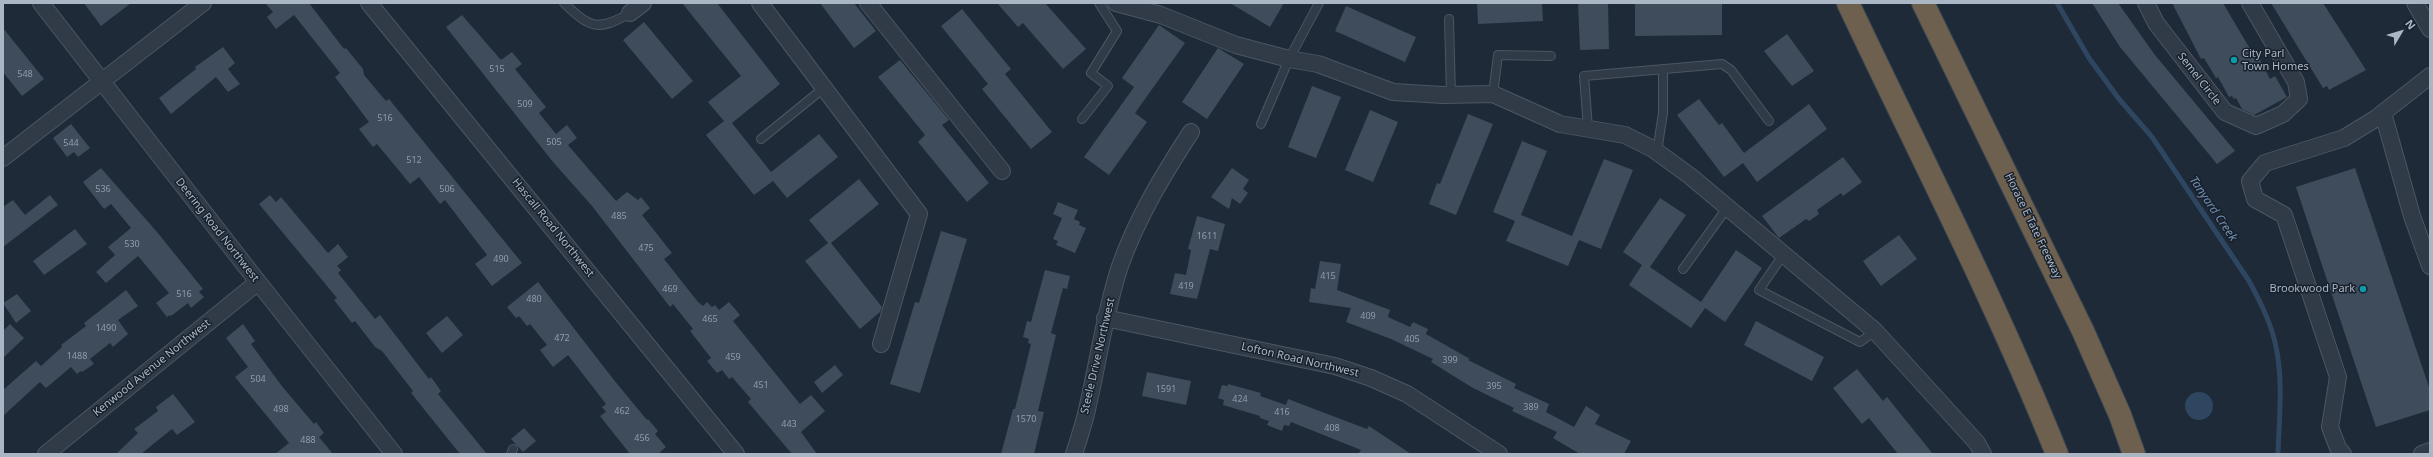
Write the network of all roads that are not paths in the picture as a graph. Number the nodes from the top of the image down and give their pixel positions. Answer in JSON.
{"nodes":[{"id":1,"x":41,"y":3,"type":"edge"},
{"id":2,"x":203,"y":3,"type":"edge"},
{"id":3,"x":369,"y":3,"type":"edge"},
{"id":4,"x":564,"y":3,"type":"edge"},
{"id":5,"x":643,"y":3,"type":"edge"},
{"id":6,"x":760,"y":3,"type":"edge"},
{"id":7,"x":868,"y":3,"type":"edge"},
{"id":8,"x":1099,"y":3,"type":"edge"},
{"id":9,"x":1116,"y":3,"type":"edge"},
{"id":10,"x":1319,"y":3,"type":"edge"},
{"id":11,"x":1848,"y":3,"type":"edge"},
{"id":12,"x":1922,"y":3,"type":"edge"},
{"id":13,"x":2146,"y":3,"type":"edge"},
{"id":14,"x":2250,"y":3,"type":"edge"},
{"id":15,"x":2415,"y":3,"type":"edge"},
{"id":16,"x":1144,"y":6,"type":"edge"},
{"id":17,"x":630,"y":13,"type":"joint"},
{"id":18,"x":1449,"y":19,"type":"dead end"},
{"id":19,"x":2430,"y":29,"type":"edge"},
{"id":20,"x":1552,"y":56,"type":"dead end"},
{"id":21,"x":1289,"y":59,"type":"junction"},
{"id":22,"x":1663,"y":69,"type":"junction"},
{"id":23,"x":2430,"y":76,"type":"edge"},
{"id":24,"x":101,"y":82,"type":"junction"},
{"id":25,"x":825,"y":87,"type":"junction"},
{"id":26,"x":1493,"y":94,"type":"junction"},
{"id":27,"x":1451,"y":95,"type":"junction"},
{"id":28,"x":2383,"y":112,"type":"junction"},
{"id":29,"x":1082,"y":119,"type":"dead end"},
{"id":30,"x":1769,"y":121,"type":"dead end"},
{"id":31,"x":1261,"y":124,"type":"dead end"},
{"id":32,"x":1588,"y":128,"type":"junction"},
{"id":33,"x":1191,"y":132,"type":"dead end"},
{"id":34,"x":760,"y":139,"type":"dead end"},
{"id":35,"x":1657,"y":152,"type":"junction"},
{"id":36,"x":3,"y":158,"type":"edge"},
{"id":37,"x":1002,"y":171,"type":"dead end"},
{"id":38,"x":1727,"y":208,"type":"junction"},
{"id":39,"x":1783,"y":255,"type":"junction"},
{"id":40,"x":2430,"y":266,"type":"edge"},
{"id":41,"x":1683,"y":269,"type":"dead end"},
{"id":42,"x":258,"y":282,"type":"junction"},
{"id":43,"x":1105,"y":318,"type":"junction"},
{"id":44,"x":1875,"y":331,"type":"junction"},
{"id":45,"x":881,"y":344,"type":"dead end"},
{"id":46,"x":2430,"y":451,"type":"edge"},
{"id":47,"x":46,"y":454,"type":"edge"},
{"id":48,"x":394,"y":454,"type":"edge"},
{"id":49,"x":736,"y":454,"type":"edge"},
{"id":50,"x":1074,"y":454,"type":"edge"},
{"id":51,"x":1499,"y":454,"type":"edge"},
{"id":52,"x":1983,"y":454,"type":"edge"},
{"id":53,"x":2057,"y":454,"type":"edge"},
{"id":54,"x":2134,"y":454,"type":"edge"},
{"id":55,"x":2343,"y":454,"type":"edge"},
{"id":56,"x":2422,"y":454,"type":"edge"}],
"edges":[{"from":1,"to":24,"type":"street","name":"Deering Road Northwest"},
{"from":2,"to":24,"type":"street"},
{"from":3,"to":49,"type":"street","name":"Hascall Road Northwest"},
{"from":4,"to":17,"type":"lane"},
{"from":5,"to":17,"type":"street"},
{"from":6,"to":25,"type":"street"},
{"from":7,"to":37,"type":"street"},
{"from":8,"to":29,"type":"lane"},
{"from":9,"to":16,"type":"street"},
{"from":10,"to":21,"type":"lane"},
{"from":11,"to":53,"type":"highway"},
{"from":12,"to":54,"type":"highway","name":"Horace E Tate Freeway"},
{"from":13,"to":14,"type":"street","name":"Semel Circle"},
{"from":15,"to":19,"type":"street"},
{"from":16,"to":21,"type":"street"},
{"from":18,"to":27,"type":"lane"},
{"from":20,"to":26,"type":"lane"},
{"from":21,"to":27,"type":"street"},
{"from":21,"to":31,"type":"lane"},
{"from":22,"to":30,"type":"lane"},
{"from":22,"to":32,"type":"lane"},
{"from":22,"to":35,"type":"lane"},
{"from":23,"to":28,"type":"street"},
{"from":24,"to":36,"type":"street"},
{"from":24,"to":42,"type":"street","name":"Deering Road Northwest"},
{"from":25,"to":34,"type":"lane"},
{"from":25,"to":45,"type":"street"},
{"from":26,"to":27,"type":"street"},
{"from":26,"to":32,"type":"street"},
{"from":28,"to":40,"type":"street"},
{"from":28,"to":55,"type":"street"},
{"from":32,"to":35,"type":"street"},
{"from":33,"to":43,"type":"street","name":"Steele Drive Northwest"},
{"from":35,"to":38,"type":"street"},
{"from":38,"to":39,"type":"street"},
{"from":38,"to":41,"type":"lane"},
{"from":39,"to":44,"type":"street"},
{"from":39,"to":44,"type":"lane"},
{"from":42,"to":47,"type":"street","name":"Kenwood Avenue Northwest"},
{"from":42,"to":48,"type":"street","name":"Deering Road Northwest"},
{"from":43,"to":50,"type":"street","name":"Steele Drive Northwest"},
{"from":43,"to":51,"type":"street","name":"Lofton Road Northwest"},
{"from":44,"to":52,"type":"street"},
{"from":46,"to":56,"type":"street"}]}
